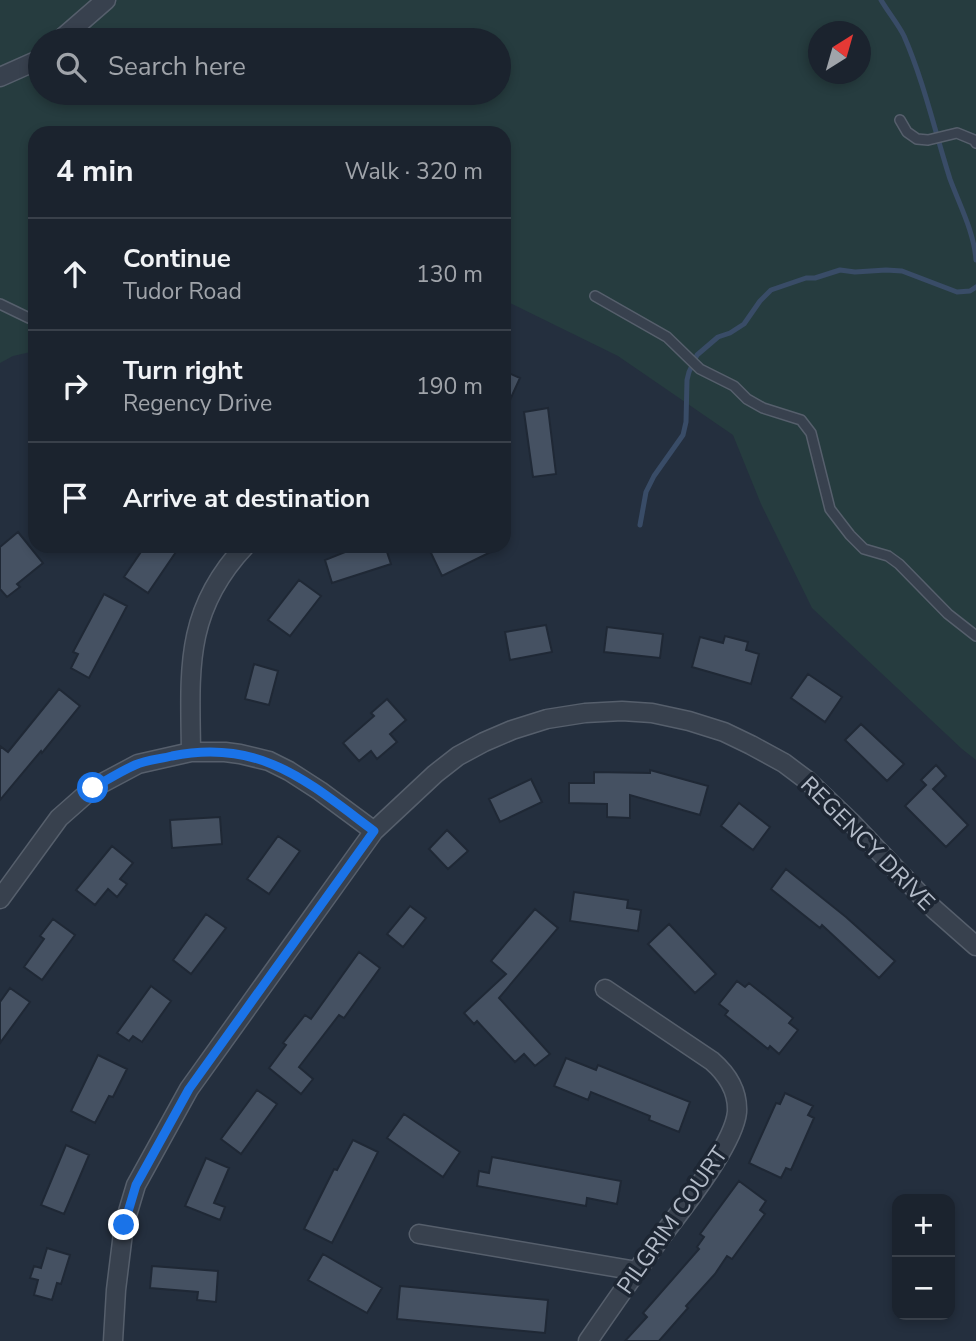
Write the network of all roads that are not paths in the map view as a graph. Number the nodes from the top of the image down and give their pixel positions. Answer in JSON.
{"nodes":[{"id":1,"x":106,"y":0,"type":"edge"},
{"id":2,"x":74,"y":28,"type":"edge"},
{"id":3,"x":28,"y":64,"type":"edge"},
{"id":4,"x":0,"y":76,"type":"edge"},
{"id":5,"x":901,"y":120,"type":"dead end"},
{"id":6,"x":976,"y":142,"type":"edge"},
{"id":7,"x":595,"y":296,"type":"dead end"},
{"id":8,"x":0,"y":304,"type":"edge"},
{"id":9,"x":28,"y":318,"type":"edge"},
{"id":10,"x":238,"y":553,"type":"edge"},
{"id":11,"x":976,"y":636,"type":"edge"},
{"id":12,"x":191,"y":752,"type":"junction"},
{"id":13,"x":374,"y":831,"type":"junction"},
{"id":14,"x":0,"y":899,"type":"edge"},
{"id":15,"x":976,"y":946,"type":"edge"},
{"id":16,"x":606,"y":989,"type":"dead end"},
{"id":17,"x":419,"y":1234,"type":"dead end"},
{"id":18,"x":637,"y":1271,"type":"junction"},
{"id":19,"x":113,"y":1341,"type":"edge"},
{"id":20,"x":587,"y":1341,"type":"edge"}],
"edges":[{"from":1,"to":2,"type":"street"},
{"from":3,"to":4,"type":"street"},
{"from":5,"to":6,"type":"lane"},
{"from":7,"to":11,"type":"lane"},
{"from":8,"to":9,"type":"lane"},
{"from":10,"to":12,"type":"street"},
{"from":12,"to":13,"type":"street"},
{"from":12,"to":14,"type":"street"},
{"from":13,"to":15,"type":"street","name":"REGENCY DRIVE"},
{"from":13,"to":19,"type":"street","name":"REGENCY DRIVE"},
{"from":16,"to":18,"type":"street","name":"PILGRIM COURT"},
{"from":17,"to":18,"type":"street"},
{"from":18,"to":20,"type":"street","name":"PILGRIM COURT"}]}
